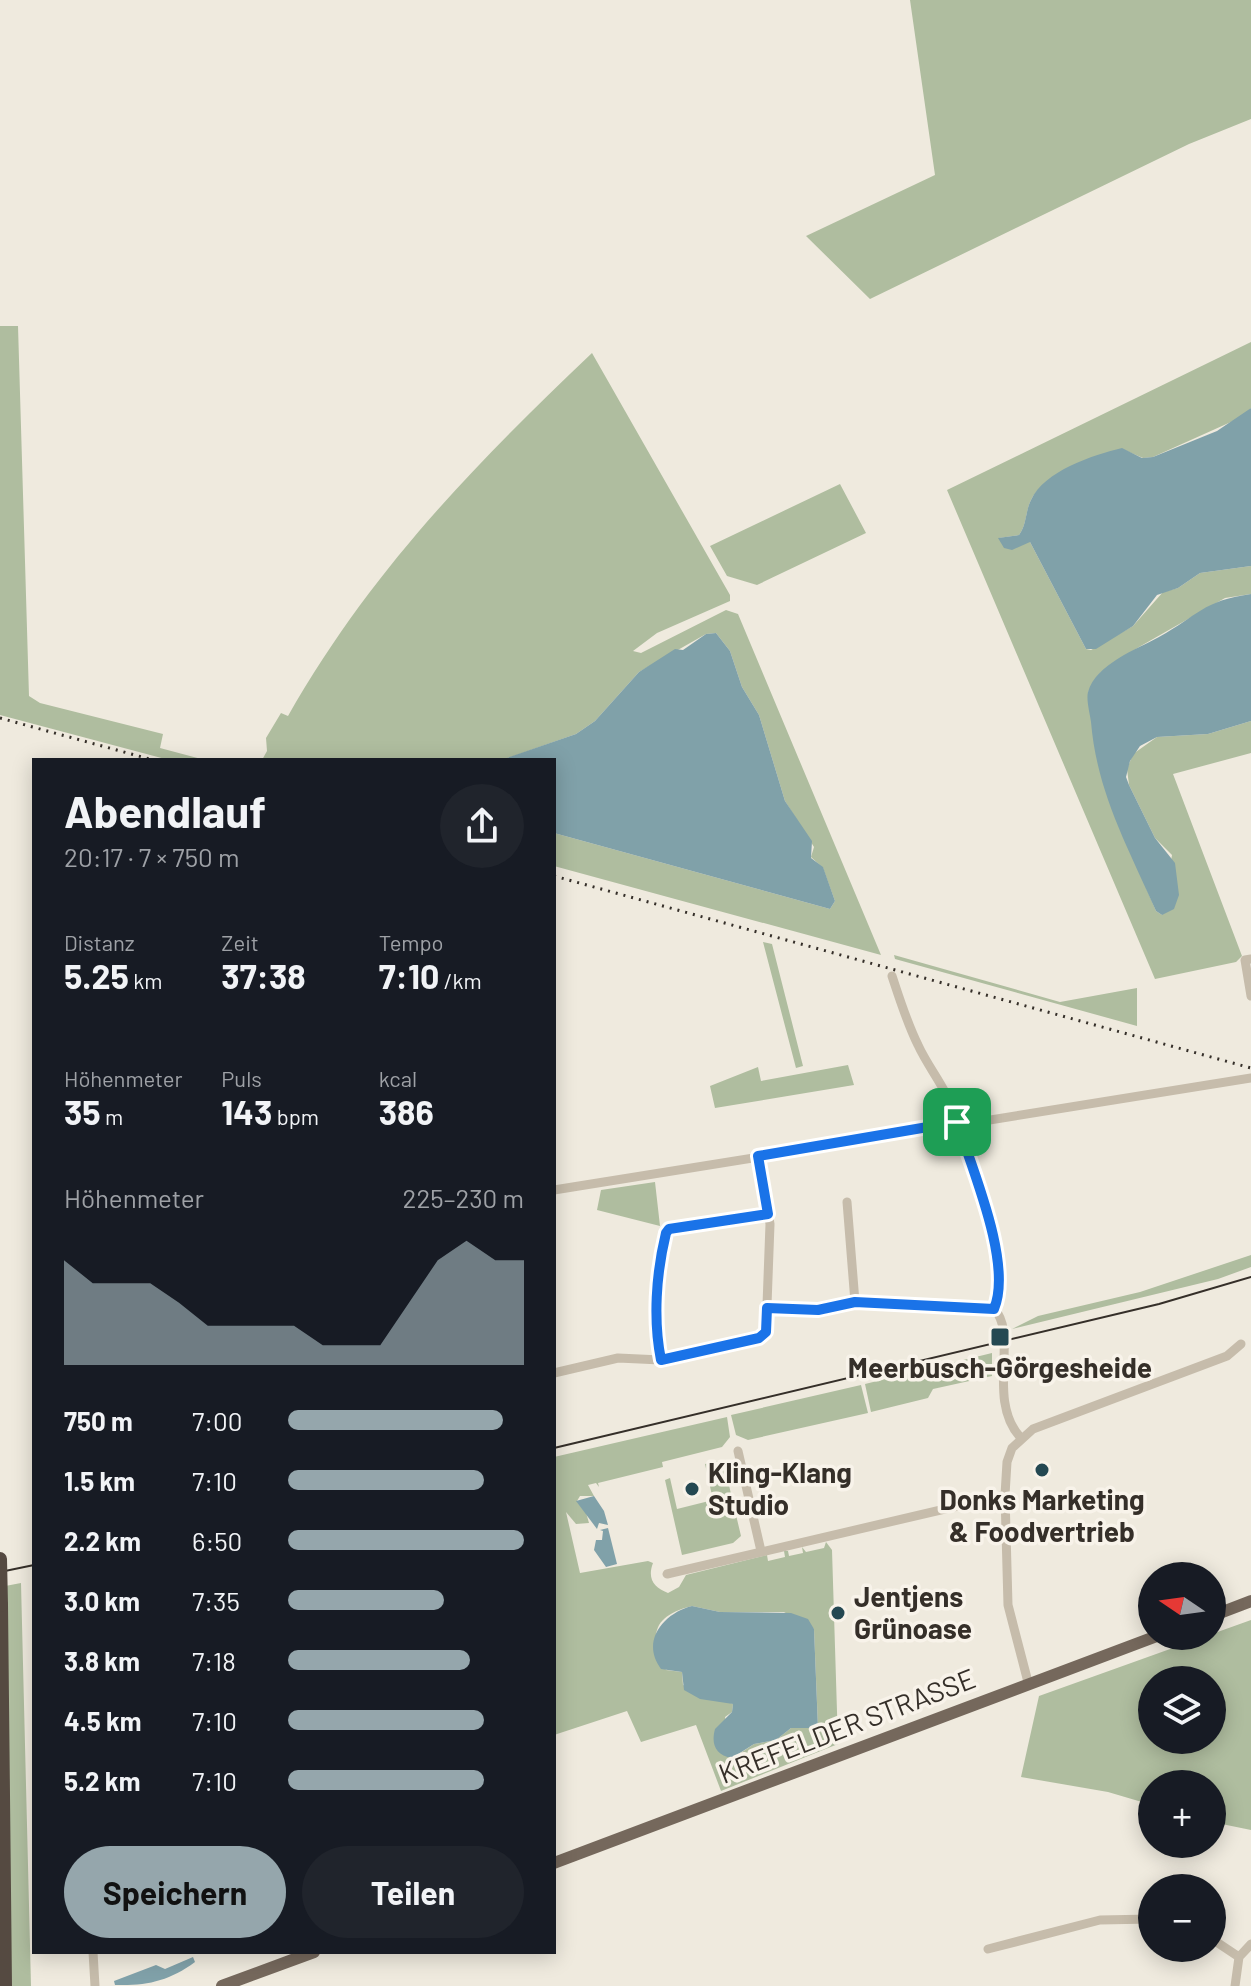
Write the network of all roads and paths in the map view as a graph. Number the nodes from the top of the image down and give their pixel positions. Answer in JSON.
{"nodes":[{"id":1,"x":1248,"y":959,"type":"edge"},
{"id":2,"x":892,"y":976,"type":"dead end"},
{"id":3,"x":1251,"y":996,"type":"edge"},
{"id":4,"x":1251,"y":1078,"type":"edge"},
{"id":5,"x":957,"y":1122,"type":"junction"},
{"id":6,"x":758,"y":1156,"type":"junction"},
{"id":7,"x":556,"y":1190,"type":"edge"},
{"id":8,"x":847,"y":1202,"type":"dead end"},
{"id":9,"x":768,"y":1214,"type":"junction"},
{"id":10,"x":855,"y":1302,"type":"junction"},
{"id":11,"x":767,"y":1308,"type":"junction"},
{"id":12,"x":994,"y":1309,"type":"junction"},
{"id":13,"x":1241,"y":1344,"type":"dead end"},
{"id":14,"x":661,"y":1360,"type":"junction"},
{"id":15,"x":556,"y":1373,"type":"edge"},
{"id":16,"x":1020,"y":1437,"type":"junction"},
{"id":17,"x":738,"y":1451,"type":"dead end"},
{"id":18,"x":1005,"y":1495,"type":"junction"},
{"id":19,"x":761,"y":1551,"type":"junction"},
{"id":20,"x":0,"y":1559,"type":"edge"},
{"id":21,"x":667,"y":1574,"type":"dead end"},
{"id":22,"x":1251,"y":1601,"type":"edge"},
{"id":23,"x":1,"y":1605,"type":"edge"},
{"id":24,"x":1226,"y":1611,"type":"edge"},
{"id":25,"x":1138,"y":1643,"type":"edge"},
{"id":26,"x":1028,"y":1682,"type":"junction"},
{"id":27,"x":556,"y":1862,"type":"edge"},
{"id":28,"x":1138,"y":1919,"type":"edge"},
{"id":29,"x":1251,"y":1944,"type":"edge"},
{"id":30,"x":1226,"y":1948,"type":"edge"},
{"id":31,"x":988,"y":1949,"type":"dead end"},
{"id":32,"x":93,"y":1954,"type":"edge"},
{"id":33,"x":309,"y":1954,"type":"edge"},
{"id":34,"x":1239,"y":1957,"type":"junction"},
{"id":35,"x":5,"y":1986,"type":"edge"},
{"id":36,"x":97,"y":1986,"type":"edge"},
{"id":37,"x":222,"y":1986,"type":"edge"},
{"id":38,"x":1235,"y":1986,"type":"edge"}],
"edges":[{"from":1,"to":3,"type":"street"},
{"from":2,"to":5,"type":"street"},
{"from":4,"to":5,"type":"street"},
{"from":5,"to":6,"type":"street"},
{"from":5,"to":12,"type":"street"},
{"from":6,"to":7,"type":"street"},
{"from":6,"to":9,"type":"street"},
{"from":8,"to":10,"type":"street"},
{"from":9,"to":11,"type":"street"},
{"from":9,"to":14,"type":"street"},
{"from":10,"to":11,"type":"street"},
{"from":10,"to":12,"type":"street"},
{"from":11,"to":14,"type":"street"},
{"from":12,"to":16,"type":"street"},
{"from":13,"to":16,"type":"street"},
{"from":14,"to":15,"type":"street"},
{"from":16,"to":18,"type":"street"},
{"from":17,"to":19,"type":"street"},
{"from":18,"to":19,"type":"street"},
{"from":18,"to":26,"type":"street"},
{"from":19,"to":21,"type":"street"},
{"from":20,"to":23,"type":"highway","bridge":true},
{"from":22,"to":24,"type":"main road"},
{"from":23,"to":35,"type":"highway"},
{"from":25,"to":26,"type":"main road","name":"KREFELDER STRASSE"},
{"from":26,"to":27,"type":"main road","name":"KREFELDER STRASSE"},
{"from":28,"to":31,"type":"street"},
{"from":29,"to":34,"type":"street"},
{"from":30,"to":34,"type":"street"},
{"from":32,"to":36,"type":"street"},
{"from":33,"to":37,"type":"main road"},
{"from":34,"to":38,"type":"street"}]}
